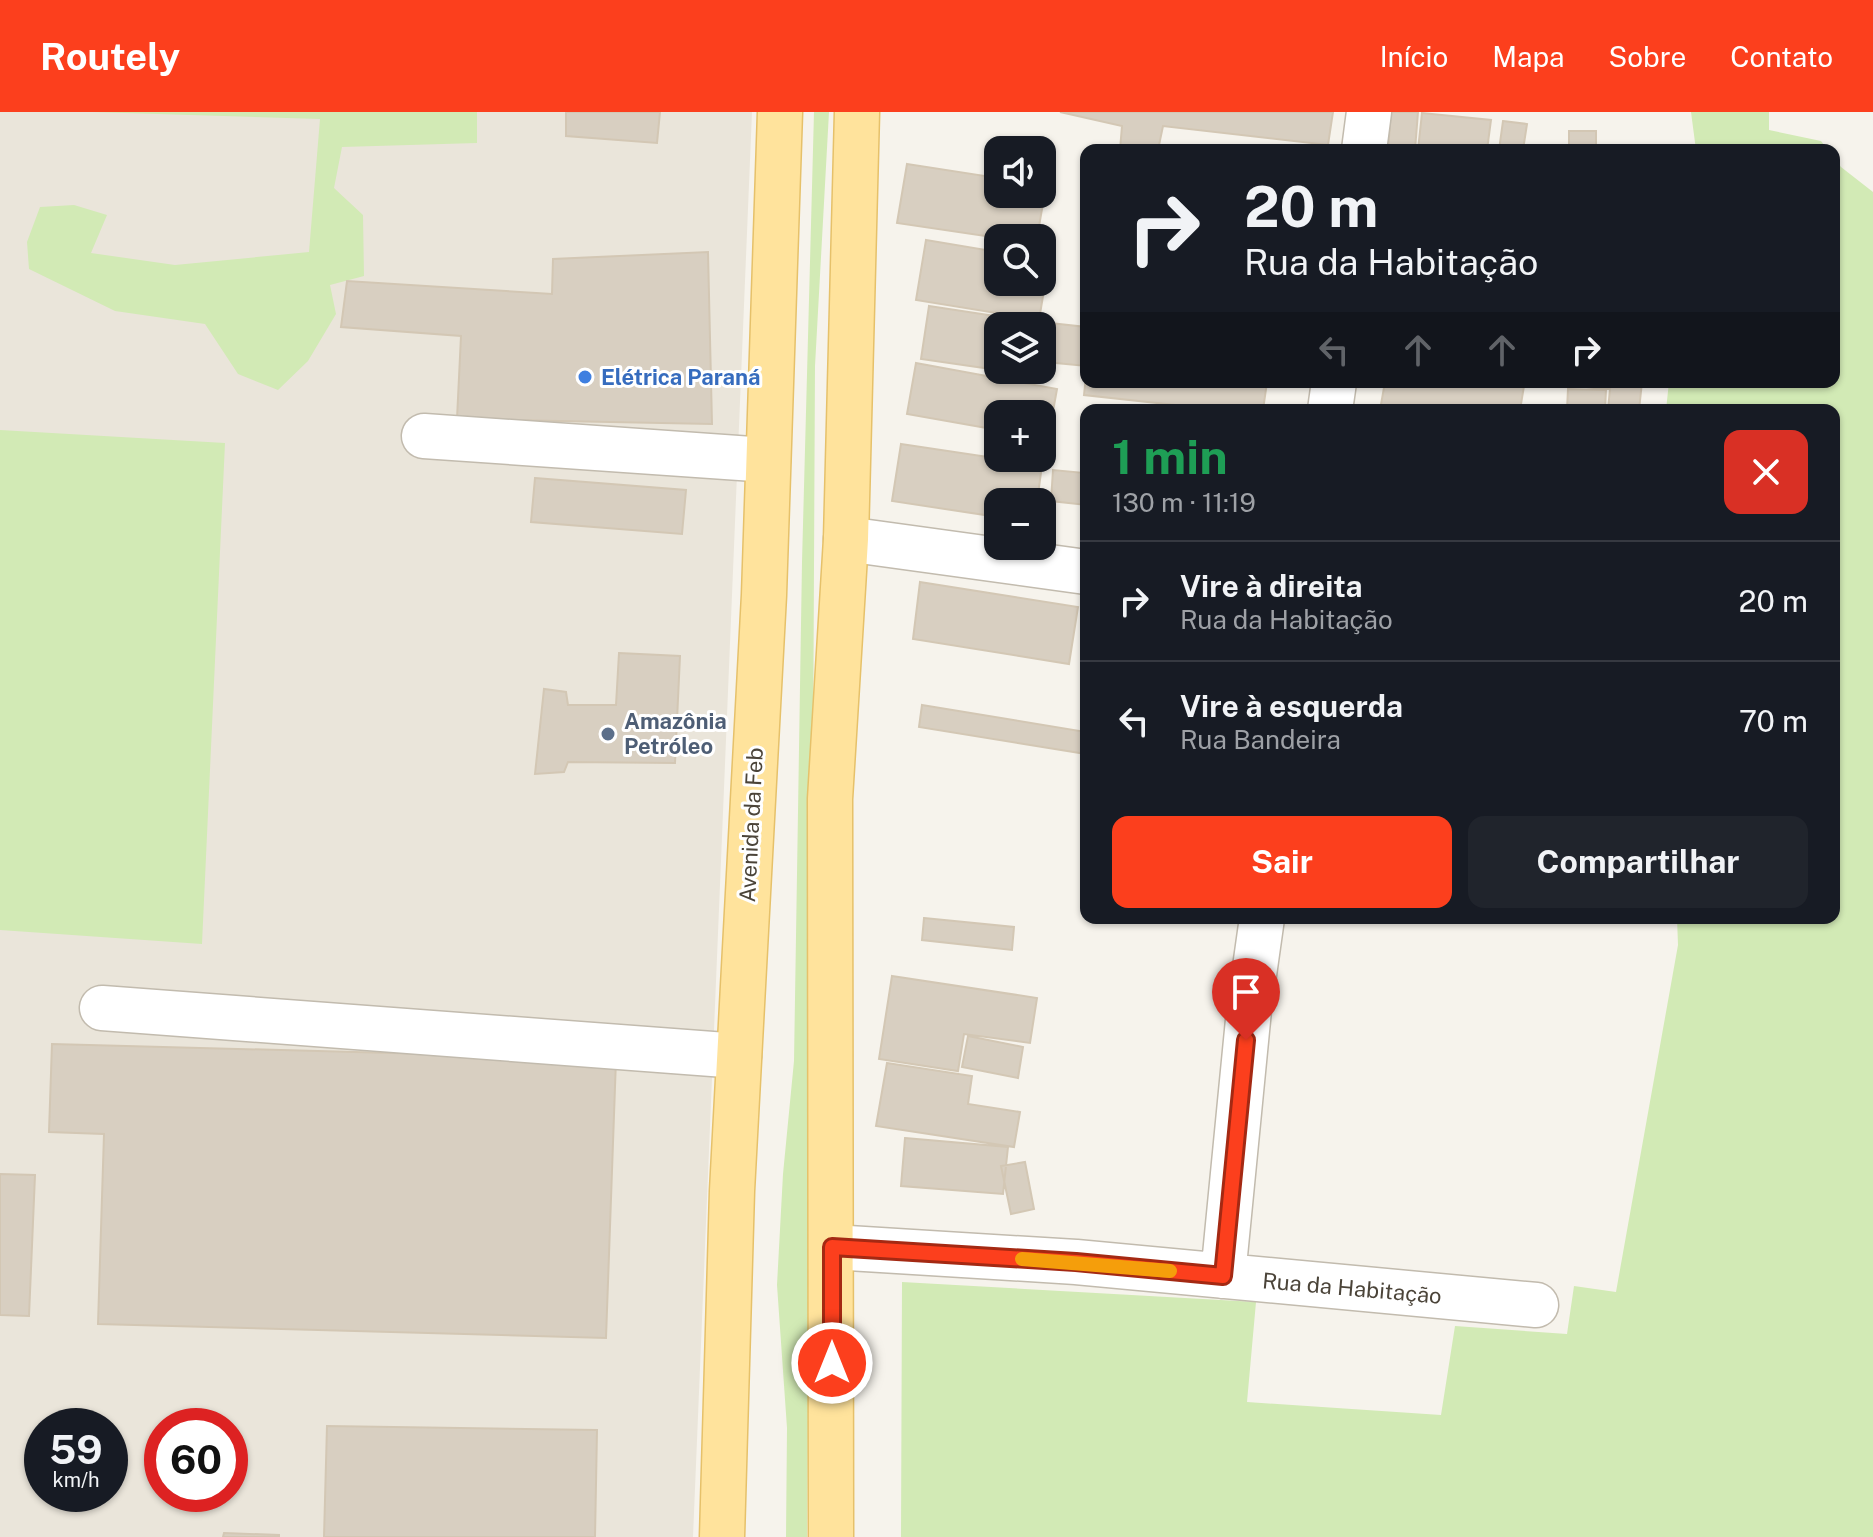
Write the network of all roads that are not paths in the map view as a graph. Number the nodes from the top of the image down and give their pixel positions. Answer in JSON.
{"nodes":[{"id":1,"x":780,"y":112,"type":"edge"},
{"id":2,"x":857,"y":112,"type":"edge"},
{"id":3,"x":1369,"y":112,"type":"edge"},
{"id":4,"x":1365,"y":144,"type":"edge"},
{"id":5,"x":424,"y":436,"type":"dead end"},
{"id":6,"x":768,"y":460,"type":"junction"},
{"id":7,"x":846,"y":539,"type":"junction"},
{"id":8,"x":1080,"y":571,"type":"edge"},
{"id":9,"x":1261,"y":924,"type":"edge"},
{"id":10,"x":102,"y":1008,"type":"dead end"},
{"id":11,"x":739,"y":1056,"type":"junction"},
{"id":12,"x":832,"y":1247,"type":"junction"},
{"id":13,"x":1223,"y":1276,"type":"junction"},
{"id":14,"x":1536,"y":1305,"type":"dead end"},
{"id":15,"x":722,"y":1537,"type":"edge"},
{"id":16,"x":831,"y":1537,"type":"edge"}],
"edges":[{"from":1,"to":6,"type":"main road","name":"Avenida da Feb"},
{"from":2,"to":7,"type":"main road"},
{"from":3,"to":4,"type":"street"},
{"from":5,"to":6,"type":"street"},
{"from":6,"to":11,"type":"main road","name":"Avenida da Feb"},
{"from":7,"to":8,"type":"street"},
{"from":7,"to":12,"type":"main road"},
{"from":9,"to":13,"type":"street"},
{"from":10,"to":11,"type":"street"},
{"from":11,"to":15,"type":"main road","name":"Avenida da Feb"},
{"from":12,"to":13,"type":"street","name":"Rua da Habitação"},
{"from":12,"to":16,"type":"main road"},
{"from":13,"to":14,"type":"street","name":"Rua da Habitação"}]}
